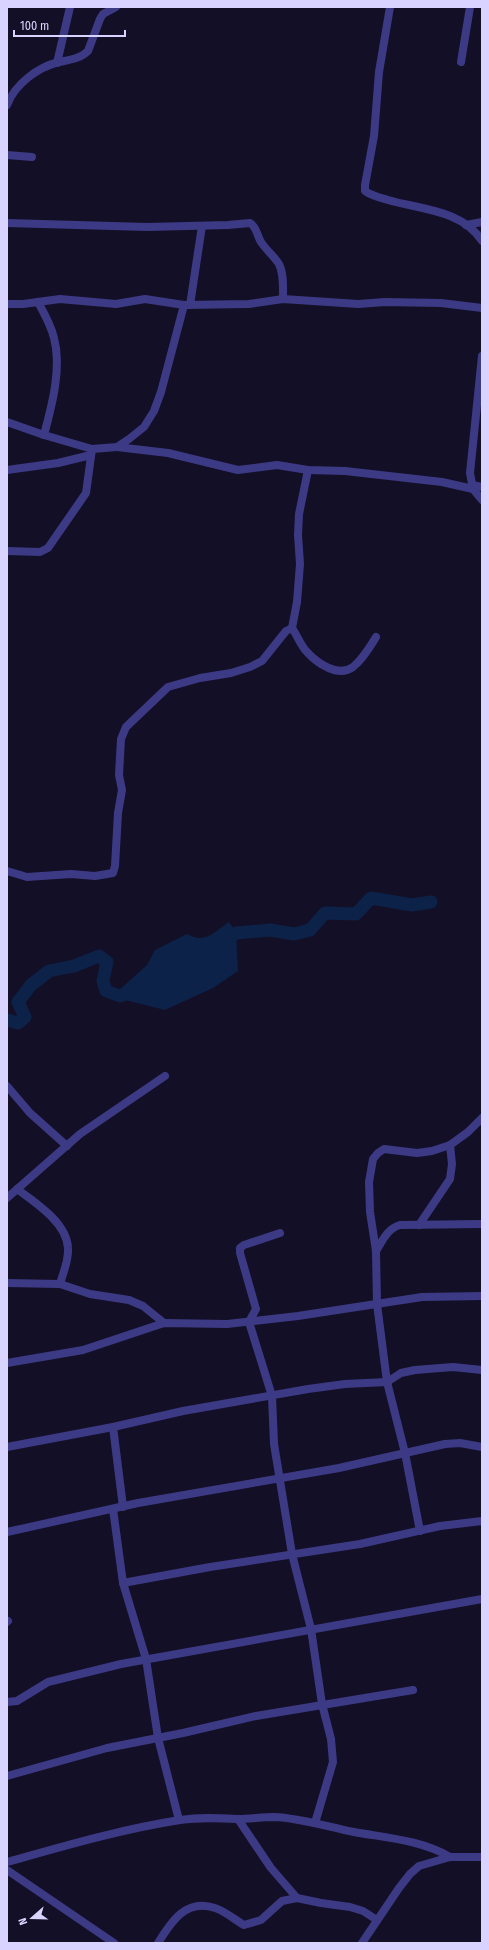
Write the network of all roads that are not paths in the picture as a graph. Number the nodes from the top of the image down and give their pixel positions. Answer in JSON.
{"nodes":[{"id":1,"x":70,"y":7,"type":"edge"},
{"id":2,"x":116,"y":7,"type":"edge"},
{"id":3,"x":390,"y":7,"type":"edge"},
{"id":4,"x":470,"y":7,"type":"edge"},
{"id":5,"x":57,"y":62,"type":"junction"},
{"id":6,"x":461,"y":62,"type":"dead end"},
{"id":7,"x":10,"y":91,"type":"edge"},
{"id":8,"x":7,"y":105,"type":"edge"},
{"id":9,"x":7,"y":155,"type":"edge"},
{"id":10,"x":32,"y":157,"type":"dead end"},
{"id":11,"x":482,"y":222,"type":"edge"},
{"id":12,"x":7,"y":223,"type":"edge"},
{"id":13,"x":466,"y":225,"type":"junction"},
{"id":14,"x":202,"y":226,"type":"junction"},
{"id":15,"x":482,"y":241,"type":"edge"},
{"id":16,"x":284,"y":299,"type":"junction"},
{"id":17,"x":38,"y":302,"type":"junction"},
{"id":18,"x":7,"y":304,"type":"edge"},
{"id":19,"x":187,"y":305,"type":"junction"},
{"id":20,"x":482,"y":308,"type":"edge"},
{"id":21,"x":482,"y":356,"type":"edge"},
{"id":22,"x":7,"y":422,"type":"edge"},
{"id":23,"x":44,"y":435,"type":"junction"},
{"id":24,"x":117,"y":447,"type":"junction"},
{"id":25,"x":92,"y":452,"type":"junction"},
{"id":26,"x":7,"y":470,"type":"edge"},
{"id":27,"x":308,"y":470,"type":"junction"},
{"id":28,"x":472,"y":487,"type":"junction"},
{"id":29,"x":482,"y":487,"type":"edge"},
{"id":30,"x":482,"y":500,"type":"edge"},
{"id":31,"x":7,"y":551,"type":"edge"},
{"id":32,"x":292,"y":628,"type":"junction"},
{"id":33,"x":376,"y":637,"type":"dead end"},
{"id":34,"x":7,"y":871,"type":"edge"},
{"id":35,"x":164,"y":1076,"type":"dead end"},
{"id":36,"x":7,"y":1086,"type":"edge"},
{"id":37,"x":482,"y":1118,"type":"edge"},
{"id":38,"x":450,"y":1145,"type":"junction"},
{"id":39,"x":67,"y":1146,"type":"junction"},
{"id":40,"x":17,"y":1189,"type":"junction"},
{"id":41,"x":7,"y":1198,"type":"edge"},
{"id":42,"x":482,"y":1224,"type":"edge"},
{"id":43,"x":419,"y":1225,"type":"junction"},
{"id":44,"x":280,"y":1233,"type":"dead end"},
{"id":45,"x":376,"y":1251,"type":"junction"},
{"id":46,"x":7,"y":1283,"type":"edge"},
{"id":47,"x":60,"y":1284,"type":"junction"},
{"id":48,"x":482,"y":1296,"type":"edge"},
{"id":49,"x":378,"y":1304,"type":"junction"},
{"id":50,"x":249,"y":1322,"type":"junction"},
{"id":51,"x":164,"y":1323,"type":"junction"},
{"id":52,"x":7,"y":1363,"type":"edge"},
{"id":53,"x":482,"y":1370,"type":"edge"},
{"id":54,"x":387,"y":1382,"type":"junction"},
{"id":55,"x":272,"y":1396,"type":"junction"},
{"id":56,"x":113,"y":1427,"type":"junction"},
{"id":57,"x":7,"y":1447,"type":"edge"},
{"id":58,"x":482,"y":1447,"type":"edge"},
{"id":59,"x":405,"y":1453,"type":"junction"},
{"id":60,"x":279,"y":1478,"type":"junction"},
{"id":61,"x":122,"y":1507,"type":"junction"},
{"id":62,"x":113,"y":1509,"type":"junction"},
{"id":63,"x":482,"y":1521,"type":"edge"},
{"id":64,"x":420,"y":1531,"type":"junction"},
{"id":65,"x":7,"y":1532,"type":"edge"},
{"id":66,"x":292,"y":1554,"type":"junction"},
{"id":67,"x":123,"y":1583,"type":"junction"},
{"id":68,"x":482,"y":1599,"type":"edge"},
{"id":69,"x":311,"y":1629,"type":"junction"},
{"id":70,"x":146,"y":1659,"type":"junction"},
{"id":71,"x":413,"y":1690,"type":"dead end"},
{"id":72,"x":7,"y":1702,"type":"edge"},
{"id":73,"x":322,"y":1704,"type":"junction"},
{"id":74,"x":158,"y":1738,"type":"junction"},
{"id":75,"x":7,"y":1776,"type":"edge"},
{"id":76,"x":238,"y":1819,"type":"junction"},
{"id":77,"x":180,"y":1820,"type":"junction"},
{"id":78,"x":315,"y":1823,"type":"junction"},
{"id":79,"x":450,"y":1857,"type":"junction"},
{"id":80,"x":482,"y":1857,"type":"edge"},
{"id":81,"x":7,"y":1862,"type":"edge"},
{"id":82,"x":7,"y":1870,"type":"edge"},
{"id":83,"x":297,"y":1898,"type":"junction"},
{"id":84,"x":376,"y":1920,"type":"junction"},
{"id":85,"x":114,"y":1943,"type":"edge"},
{"id":86,"x":158,"y":1943,"type":"edge"},
{"id":87,"x":362,"y":1943,"type":"edge"}],
"edges":[{"from":1,"to":5,"type":"street"},
{"from":2,"to":5,"type":"street"},
{"from":3,"to":13,"type":"street"},
{"from":4,"to":6,"type":"street"},
{"from":5,"to":7,"type":"street"},
{"from":7,"to":8,"type":"street"},
{"from":9,"to":10,"type":"street"},
{"from":11,"to":13,"type":"street"},
{"from":12,"to":14,"type":"street"},
{"from":13,"to":15,"type":"street"},
{"from":14,"to":16,"type":"street"},
{"from":14,"to":19,"type":"street"},
{"from":16,"to":19,"type":"street"},
{"from":16,"to":20,"type":"street"},
{"from":17,"to":18,"type":"street"},
{"from":17,"to":19,"type":"street"},
{"from":17,"to":23,"type":"street"},
{"from":19,"to":24,"type":"street"},
{"from":21,"to":28,"type":"street"},
{"from":22,"to":23,"type":"street"},
{"from":23,"to":25,"type":"street"},
{"from":24,"to":25,"type":"street"},
{"from":24,"to":27,"type":"street"},
{"from":25,"to":26,"type":"street"},
{"from":25,"to":31,"type":"street"},
{"from":27,"to":28,"type":"street"},
{"from":27,"to":32,"type":"street"},
{"from":28,"to":29,"type":"street"},
{"from":28,"to":30,"type":"street"},
{"from":32,"to":33,"type":"street"},
{"from":32,"to":34,"type":"street"},
{"from":35,"to":39,"type":"street"},
{"from":36,"to":39,"type":"street"},
{"from":37,"to":38,"type":"street"},
{"from":38,"to":43,"type":"street"},
{"from":38,"to":45,"type":"street"},
{"from":39,"to":40,"type":"street"},
{"from":40,"to":41,"type":"street"},
{"from":40,"to":47,"type":"street"},
{"from":42,"to":43,"type":"street"},
{"from":43,"to":45,"type":"street"},
{"from":44,"to":50,"type":"street"},
{"from":45,"to":49,"type":"street"},
{"from":46,"to":47,"type":"street"},
{"from":47,"to":51,"type":"street"},
{"from":48,"to":49,"type":"street"},
{"from":49,"to":50,"type":"street"},
{"from":49,"to":54,"type":"street"},
{"from":50,"to":51,"type":"street"},
{"from":50,"to":55,"type":"street"},
{"from":51,"to":52,"type":"street"},
{"from":53,"to":54,"type":"street"},
{"from":54,"to":55,"type":"street"},
{"from":54,"to":59,"type":"street"},
{"from":55,"to":56,"type":"street"},
{"from":55,"to":60,"type":"street"},
{"from":56,"to":57,"type":"street"},
{"from":56,"to":61,"type":"street"},
{"from":58,"to":59,"type":"street"},
{"from":59,"to":60,"type":"street"},
{"from":59,"to":64,"type":"street"},
{"from":60,"to":61,"type":"street"},
{"from":60,"to":66,"type":"street"},
{"from":61,"to":62,"type":"street"},
{"from":62,"to":65,"type":"street"},
{"from":62,"to":67,"type":"street"},
{"from":63,"to":64,"type":"street"},
{"from":64,"to":66,"type":"street"},
{"from":66,"to":67,"type":"street"},
{"from":66,"to":69,"type":"street"},
{"from":67,"to":70,"type":"street"},
{"from":68,"to":69,"type":"street"},
{"from":69,"to":70,"type":"street"},
{"from":69,"to":73,"type":"street"},
{"from":70,"to":72,"type":"street"},
{"from":70,"to":74,"type":"street"},
{"from":71,"to":73,"type":"street"},
{"from":73,"to":74,"type":"street"},
{"from":73,"to":78,"type":"street"},
{"from":74,"to":75,"type":"street"},
{"from":74,"to":77,"type":"street"},
{"from":76,"to":77,"type":"street"},
{"from":76,"to":78,"type":"street"},
{"from":76,"to":83,"type":"street"},
{"from":77,"to":81,"type":"street"},
{"from":78,"to":79,"type":"street"},
{"from":79,"to":80,"type":"street"},
{"from":79,"to":84,"type":"street"},
{"from":82,"to":85,"type":"street"},
{"from":83,"to":84,"type":"street"},
{"from":83,"to":86,"type":"street"},
{"from":84,"to":87,"type":"street"}]}
